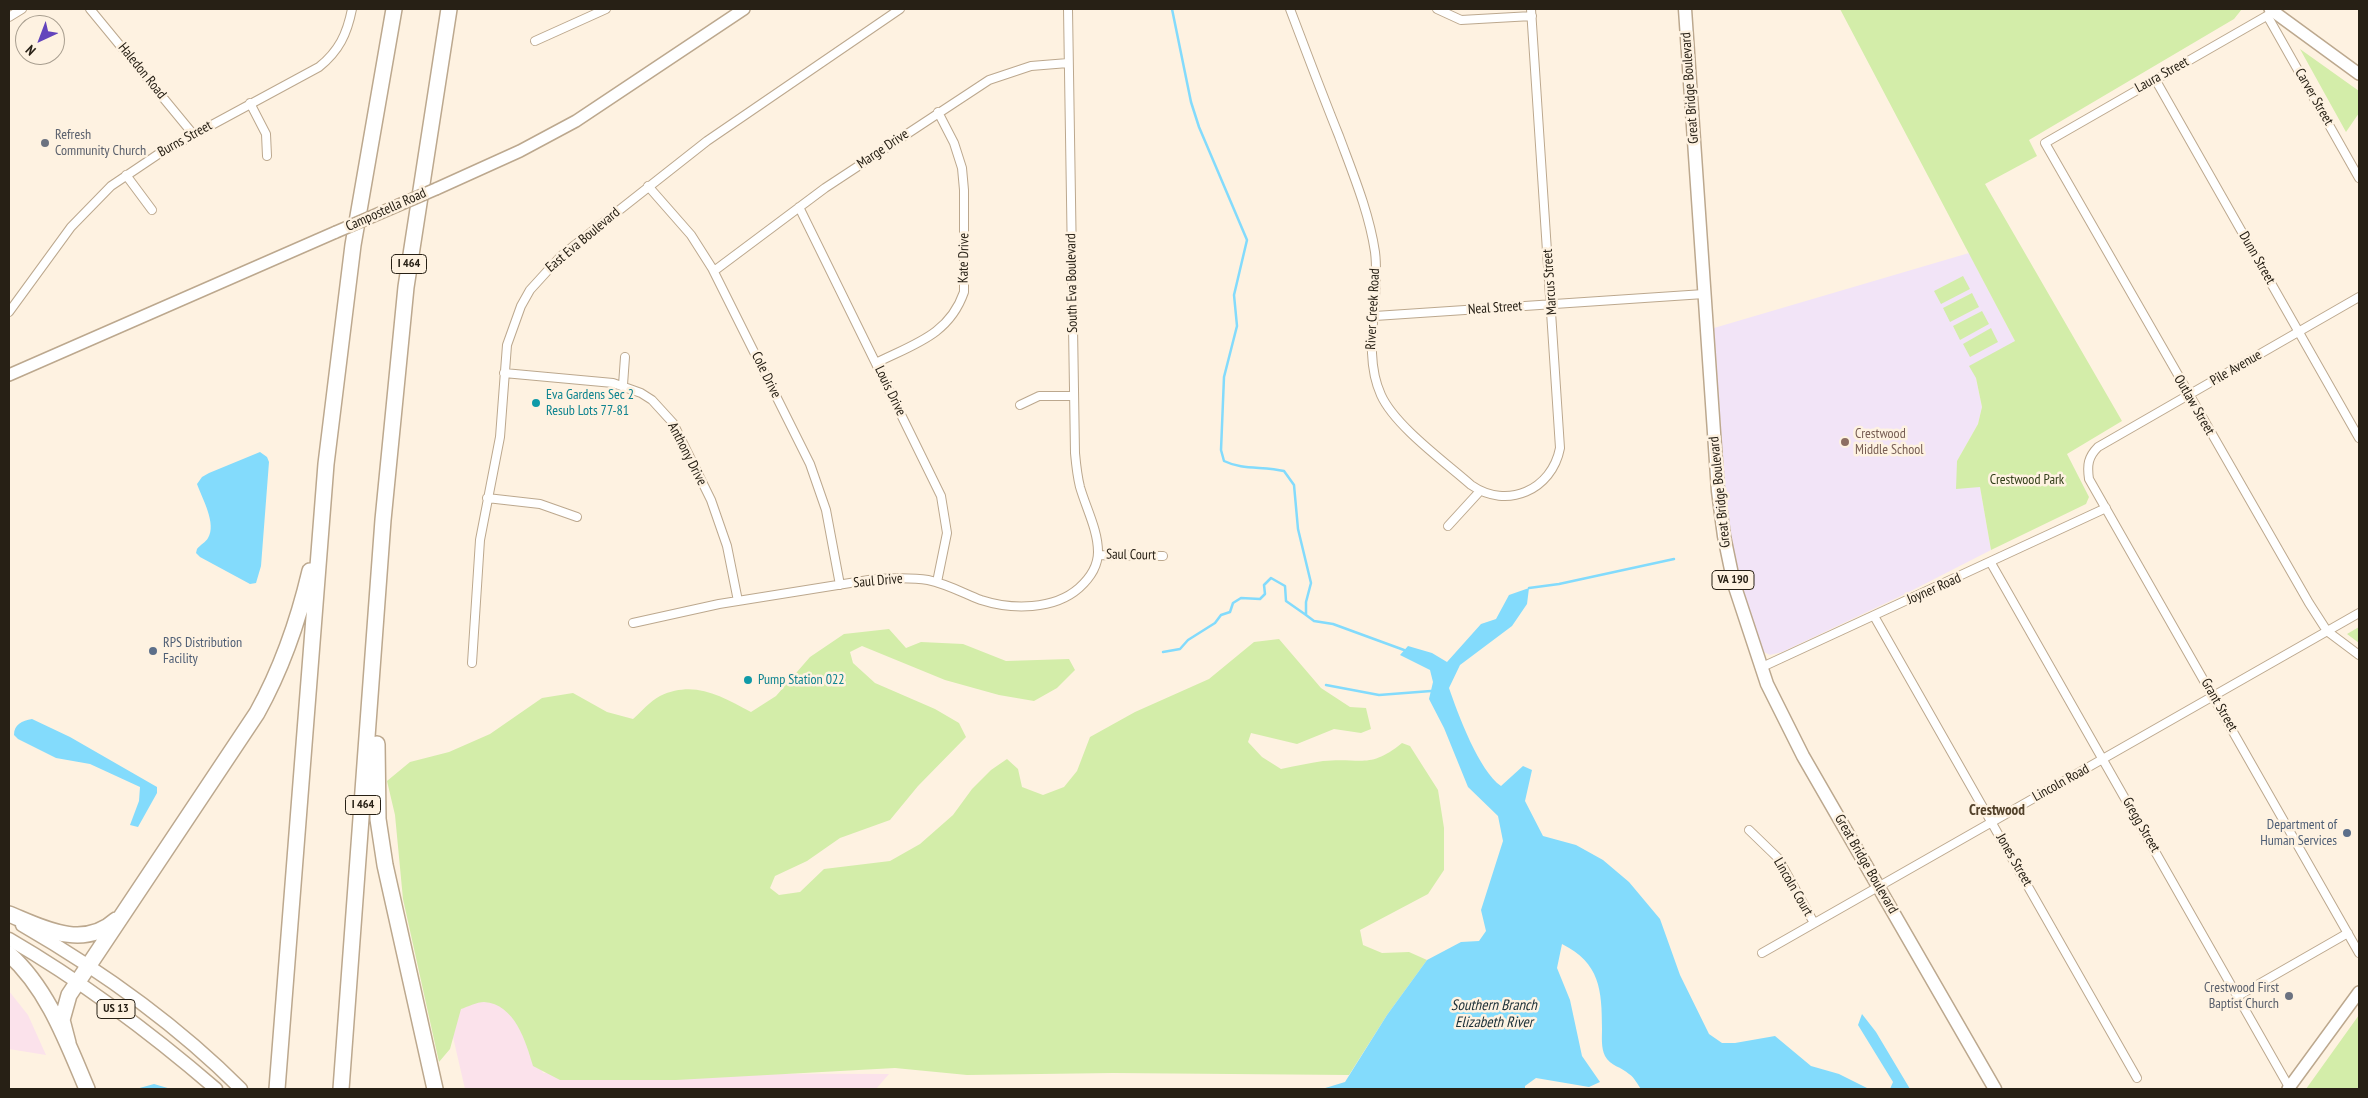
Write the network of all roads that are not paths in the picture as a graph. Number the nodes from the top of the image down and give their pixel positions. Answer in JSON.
{"nodes":[{"id":1,"x":22,"y":9,"type":"edge"},
{"id":2,"x":90,"y":9,"type":"edge"},
{"id":3,"x":352,"y":9,"type":"edge"},
{"id":4,"x":394,"y":9,"type":"edge"},
{"id":5,"x":449,"y":9,"type":"edge"},
{"id":6,"x":606,"y":9,"type":"edge"},
{"id":7,"x":744,"y":9,"type":"edge"},
{"id":8,"x":900,"y":9,"type":"edge"},
{"id":9,"x":1068,"y":9,"type":"edge"},
{"id":10,"x":1290,"y":9,"type":"edge"},
{"id":11,"x":1437,"y":9,"type":"edge"},
{"id":12,"x":1685,"y":9,"type":"edge"},
{"id":13,"x":2273,"y":12,"type":"edge"},
{"id":14,"x":1532,"y":13,"type":"edge"},
{"id":15,"x":9,"y":17,"type":"edge"},
{"id":16,"x":536,"y":41,"type":"dead end"},
{"id":17,"x":1068,"y":64,"type":"junction"},
{"id":18,"x":2359,"y":74,"type":"edge"},
{"id":19,"x":2155,"y":79,"type":"junction"},
{"id":20,"x":250,"y":104,"type":"junction"},
{"id":21,"x":938,"y":112,"type":"junction"},
{"id":22,"x":193,"y":134,"type":"junction"},
{"id":23,"x":2045,"y":143,"type":"joint"},
{"id":24,"x":267,"y":156,"type":"dead end"},
{"id":25,"x":126,"y":175,"type":"junction"},
{"id":26,"x":2359,"y":178,"type":"edge"},
{"id":27,"x":648,"y":186,"type":"junction"},
{"id":28,"x":799,"y":207,"type":"junction"},
{"id":29,"x":152,"y":210,"type":"dead end"},
{"id":30,"x":714,"y":271,"type":"junction"},
{"id":31,"x":1704,"y":294,"type":"junction"},
{"id":32,"x":2359,"y":297,"type":"edge"},
{"id":33,"x":1551,"y":304,"type":"junction"},
{"id":34,"x":9,"y":312,"type":"edge"},
{"id":35,"x":1375,"y":316,"type":"junction"},
{"id":36,"x":2299,"y":332,"type":"junction"},
{"id":37,"x":625,"y":357,"type":"dead end"},
{"id":38,"x":876,"y":363,"type":"junction"},
{"id":39,"x":504,"y":373,"type":"junction"},
{"id":40,"x":9,"y":375,"type":"edge"},
{"id":41,"x":623,"y":385,"type":"junction"},
{"id":42,"x":2188,"y":395,"type":"junction"},
{"id":43,"x":1074,"y":396,"type":"junction"},
{"id":44,"x":1020,"y":405,"type":"dead end"},
{"id":45,"x":2359,"y":438,"type":"edge"},
{"id":46,"x":2089,"y":456,"type":"joint"},
{"id":47,"x":1480,"y":491,"type":"junction"},
{"id":48,"x":487,"y":498,"type":"junction"},
{"id":49,"x":2106,"y":508,"type":"junction"},
{"id":50,"x":577,"y":517,"type":"dead end"},
{"id":51,"x":384,"y":520,"type":"junction"},
{"id":52,"x":1448,"y":526,"type":"dead end"},
{"id":53,"x":320,"y":531,"type":"junction"},
{"id":54,"x":1098,"y":555,"type":"junction"},
{"id":55,"x":1163,"y":556,"type":"dead end"},
{"id":56,"x":1991,"y":563,"type":"junction"},
{"id":57,"x":937,"y":582,"type":"junction"},
{"id":58,"x":840,"y":585,"type":"junction"},
{"id":59,"x":738,"y":601,"type":"junction"},
{"id":60,"x":2359,"y":613,"type":"edge"},
{"id":61,"x":1874,"y":616,"type":"junction"},
{"id":62,"x":633,"y":623,"type":"dead end"},
{"id":63,"x":2327,"y":631,"type":"junction"},
{"id":64,"x":2359,"y":655,"type":"edge"},
{"id":65,"x":472,"y":663,"type":"dead end"},
{"id":66,"x":1760,"y":668,"type":"junction"},
{"id":67,"x":2214,"y":695,"type":"junction"},
{"id":68,"x":2103,"y":759,"type":"junction"},
{"id":69,"x":1992,"y":822,"type":"junction"},
{"id":70,"x":1749,"y":830,"type":"dead end"},
{"id":71,"x":1879,"y":886,"type":"junction"},
{"id":72,"x":122,"y":914,"type":"junction"},
{"id":73,"x":9,"y":916,"type":"edge"},
{"id":74,"x":1814,"y":923,"type":"junction"},
{"id":75,"x":2348,"y":934,"type":"junction"},
{"id":76,"x":9,"y":939,"type":"edge"},
{"id":77,"x":1762,"y":953,"type":"dead end"},
{"id":78,"x":2359,"y":953,"type":"edge"},
{"id":79,"x":9,"y":954,"type":"edge"},
{"id":80,"x":88,"y":966,"type":"junction"},
{"id":81,"x":77,"y":981,"type":"junction"},
{"id":82,"x":2359,"y":992,"type":"edge"},
{"id":83,"x":2238,"y":996,"type":"junction"},
{"id":84,"x":68,"y":1044,"type":"junction"},
{"id":85,"x":2137,"y":1078,"type":"dead end"},
{"id":86,"x":2289,"y":1088,"type":"edge"},
{"id":87,"x":87,"y":1089,"type":"edge"},
{"id":88,"x":216,"y":1089,"type":"edge"},
{"id":89,"x":241,"y":1089,"type":"edge"},
{"id":90,"x":277,"y":1089,"type":"edge"},
{"id":91,"x":341,"y":1089,"type":"edge"},
{"id":92,"x":436,"y":1089,"type":"edge"},
{"id":93,"x":1995,"y":1089,"type":"edge"}],
"edges":[{"from":1,"to":15,"type":"street"},
{"from":2,"to":22,"type":"street","name":"Haledon Road"},
{"from":3,"to":20,"type":"street","name":"Burns Street"},
{"from":4,"to":53,"type":"highway"},
{"from":5,"to":51,"type":"highway","number":"I 464"},
{"from":6,"to":16,"type":"street"},
{"from":7,"to":40,"type":"main road","name":"Campostella Road","bridge":true},
{"from":8,"to":27,"type":"street","name":"East Eva Boulevard"},
{"from":9,"to":17,"type":"street","name":"South Eva Boulevard"},
{"from":10,"to":35,"type":"street","name":"River Creek Road"},
{"from":11,"to":14,"type":"street"},
{"from":12,"to":31,"type":"main road","name":"Great Bridge Boulevard","number":"VA 190"},
{"from":13,"to":18,"type":"main road"},
{"from":13,"to":19,"type":"street","name":"Laura Street"},
{"from":13,"to":26,"type":"street","name":"Carver Street"},
{"from":14,"to":33,"type":"street","name":"Marcus Street"},
{"from":17,"to":21,"type":"street","name":"Marge Drive"},
{"from":17,"to":43,"type":"street","name":"South Eva Boulevard"},
{"from":19,"to":23,"type":"street","name":"Laura Street"},
{"from":19,"to":36,"type":"street","name":"Dunn Street"},
{"from":20,"to":22,"type":"street","name":"Burns Street"},
{"from":20,"to":24,"type":"street"},
{"from":21,"to":28,"type":"street","name":"Marge Drive"},
{"from":21,"to":38,"type":"street","name":"Kate Drive"},
{"from":22,"to":25,"type":"street","name":"Burns Street"},
{"from":23,"to":42,"type":"street","name":"Outlaw Street"},
{"from":25,"to":29,"type":"street"},
{"from":25,"to":34,"type":"street","name":"Burns Street"},
{"from":27,"to":30,"type":"street","name":"Cole Drive"},
{"from":27,"to":39,"type":"street","name":"East Eva Boulevard"},
{"from":28,"to":30,"type":"street","name":"Marge Drive"},
{"from":28,"to":38,"type":"street","name":"Louis Drive"},
{"from":30,"to":58,"type":"street","name":"Cole Drive"},
{"from":31,"to":33,"type":"street","name":"Neal Street"},
{"from":31,"to":66,"type":"main road","name":"Great Bridge Boulevard","number":"VA 190"},
{"from":32,"to":36,"type":"street","name":"Pile Avenue"},
{"from":33,"to":35,"type":"street","name":"Neal Street"},
{"from":33,"to":47,"type":"street","name":"Marcus Street"},
{"from":35,"to":47,"type":"street","name":"River Creek Road"},
{"from":36,"to":42,"type":"street","name":"Pile Avenue"},
{"from":36,"to":45,"type":"street","name":"Dunn Street"},
{"from":37,"to":41,"type":"street"},
{"from":38,"to":57,"type":"street","name":"Louis Drive"},
{"from":39,"to":41,"type":"street","name":"Anthony Drive"},
{"from":39,"to":48,"type":"street","name":"East Eva Boulevard"},
{"from":41,"to":59,"type":"street","name":"Anthony Drive"},
{"from":42,"to":46,"type":"street","name":"Pile Avenue"},
{"from":42,"to":63,"type":"street","name":"Outlaw Street"},
{"from":43,"to":44,"type":"street"},
{"from":43,"to":54,"type":"street","name":"South Eva Boulevard"},
{"from":46,"to":49,"type":"street","name":"Grant Street"},
{"from":47,"to":52,"type":"street"},
{"from":48,"to":50,"type":"street"},
{"from":48,"to":65,"type":"street","name":"East Eva Boulevard"},
{"from":49,"to":56,"type":"street","name":"Joyner Road"},
{"from":49,"to":67,"type":"street","name":"Grant Street"},
{"from":51,"to":91,"type":"highway","number":"I 464"},
{"from":51,"to":92,"type":"highway"},
{"from":53,"to":72,"type":"highway"},
{"from":53,"to":90,"type":"highway"},
{"from":54,"to":55,"type":"street","name":"Saul Court"},
{"from":54,"to":57,"type":"street","name":"Saul Drive"},
{"from":56,"to":61,"type":"street","name":"Joyner Road"},
{"from":56,"to":68,"type":"street","name":"Gregg Street"},
{"from":57,"to":58,"type":"street","name":"Saul Drive"},
{"from":58,"to":59,"type":"street","name":"Saul Drive"},
{"from":59,"to":62,"type":"street","name":"Saul Drive"},
{"from":60,"to":63,"type":"street","name":"Lincoln Road"},
{"from":61,"to":66,"type":"street","name":"Joyner Road"},
{"from":61,"to":69,"type":"street","name":"Jones Street"},
{"from":63,"to":64,"type":"street","name":"Outlaw Street"},
{"from":63,"to":67,"type":"street","name":"Lincoln Road"},
{"from":66,"to":71,"type":"main road","name":"Great Bridge Boulevard","number":"VA 190"},
{"from":67,"to":68,"type":"street","name":"Lincoln Road"},
{"from":67,"to":75,"type":"street","name":"Grant Street"},
{"from":68,"to":69,"type":"street","name":"Lincoln Road"},
{"from":68,"to":83,"type":"street","name":"Gregg Street"},
{"from":69,"to":71,"type":"street","name":"Lincoln Road"},
{"from":69,"to":85,"type":"street","name":"Jones Street"},
{"from":70,"to":74,"type":"street","name":"Lincoln Court"},
{"from":71,"to":74,"type":"street","name":"Lincoln Road"},
{"from":71,"to":93,"type":"main road","name":"Great Bridge Boulevard","number":"VA 190"},
{"from":72,"to":73,"type":"highway"},
{"from":72,"to":80,"type":"highway"},
{"from":73,"to":80,"type":"main road","number":"US 13"},
{"from":74,"to":77,"type":"street","name":"Lincoln Road"},
{"from":75,"to":78,"type":"street","name":"Grant Street"},
{"from":75,"to":83,"type":"street"},
{"from":76,"to":81,"type":"main road","number":"US 13"},
{"from":79,"to":84,"type":"highway"},
{"from":80,"to":81,"type":"highway"},
{"from":80,"to":89,"type":"main road","number":"US 13"},
{"from":81,"to":84,"type":"highway"},
{"from":81,"to":88,"type":"main road","number":"US 13"},
{"from":82,"to":86,"type":"main road"},
{"from":83,"to":86,"type":"street","name":"Gregg Street"},
{"from":84,"to":87,"type":"highway"}]}
